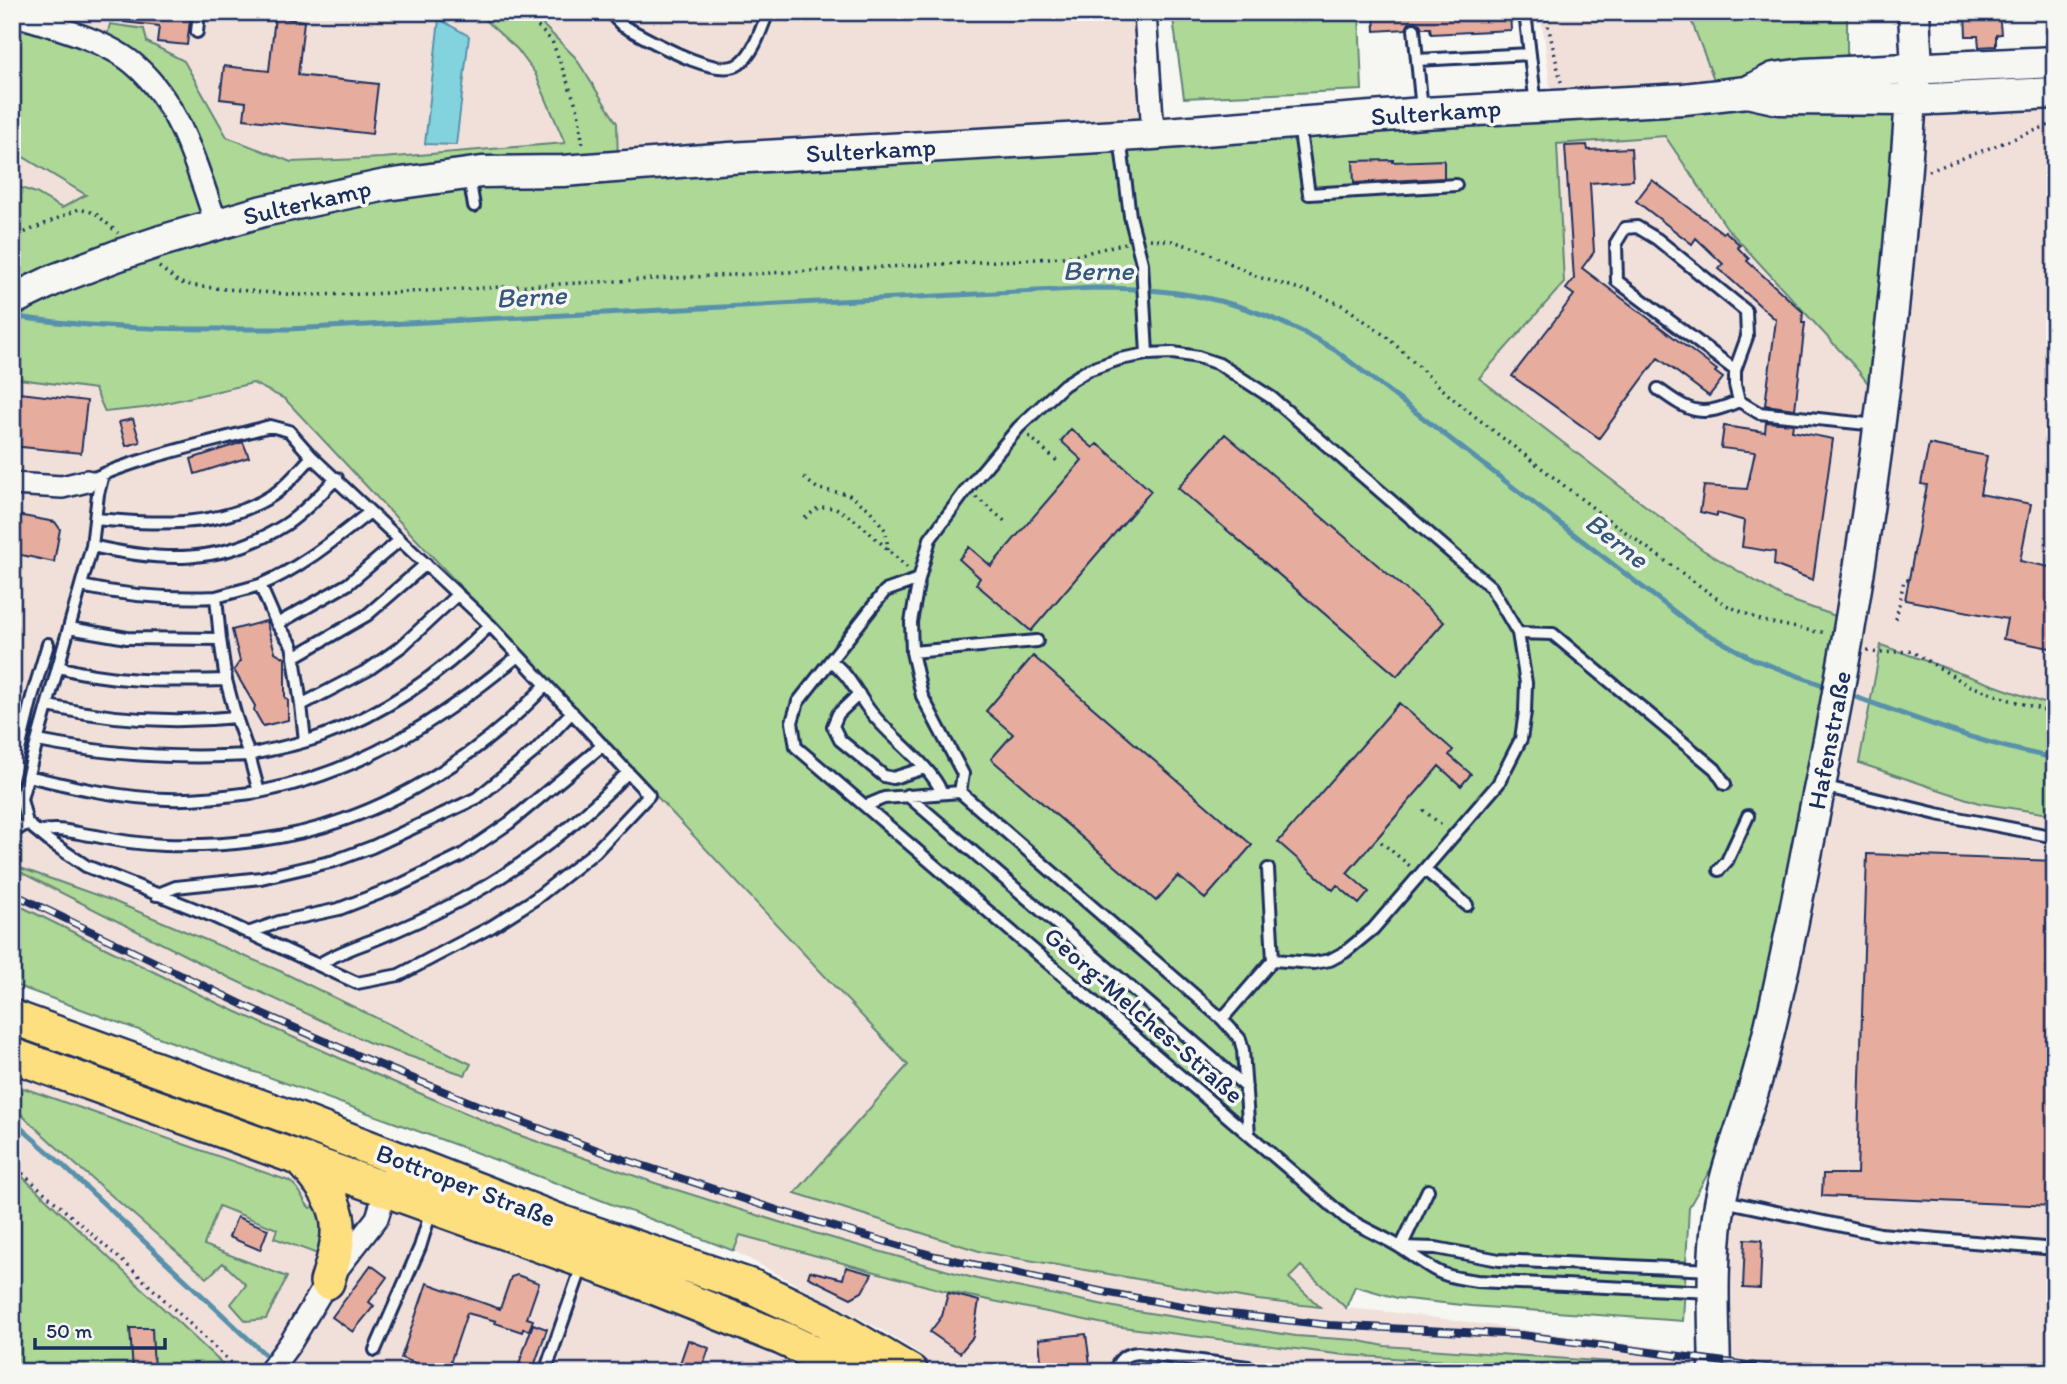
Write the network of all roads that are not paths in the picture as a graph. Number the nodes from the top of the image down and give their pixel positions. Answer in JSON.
{"nodes":[{"id":1,"x":199,"y":12,"type":"edge"},
{"id":2,"x":612,"y":12,"type":"edge"},
{"id":3,"x":768,"y":12,"type":"edge"},
{"id":4,"x":1145,"y":12,"type":"edge"},
{"id":5,"x":1525,"y":12,"type":"edge"},
{"id":6,"x":1902,"y":12,"type":"edge"},
{"id":7,"x":1914,"y":12,"type":"edge"},
{"id":8,"x":12,"y":14,"type":"edge"},
{"id":9,"x":1413,"y":29,"type":"dead end"},
{"id":10,"x":197,"y":32,"type":"dead end"},
{"id":11,"x":1530,"y":54,"type":"junction"},
{"id":12,"x":1417,"y":60,"type":"junction"},
{"id":13,"x":2055,"y":62,"type":"edge"},
{"id":14,"x":1910,"y":68,"type":"junction"},
{"id":15,"x":1747,"y":92,"type":"junction"},
{"id":16,"x":2055,"y":93,"type":"edge"},
{"id":17,"x":1911,"y":100,"type":"junction"},
{"id":18,"x":1550,"y":105,"type":"junction"},
{"id":19,"x":1423,"y":113,"type":"junction"},
{"id":20,"x":1298,"y":122,"type":"junction"},
{"id":21,"x":1153,"y":134,"type":"junction"},
{"id":22,"x":1120,"y":135,"type":"junction"},
{"id":23,"x":468,"y":174,"type":"junction"},
{"id":24,"x":1456,"y":185,"type":"dead end"},
{"id":25,"x":474,"y":206,"type":"dead end"},
{"id":26,"x":216,"y":223,"type":"junction"},
{"id":27,"x":14,"y":299,"type":"edge"},
{"id":28,"x":1147,"y":354,"type":"junction"},
{"id":29,"x":1735,"y":370,"type":"junction"},
{"id":30,"x":1658,"y":389,"type":"dead end"},
{"id":31,"x":1739,"y":401,"type":"junction"},
{"id":32,"x":1879,"y":425,"type":"junction"},
{"id":33,"x":312,"y":457,"type":"junction"},
{"id":34,"x":95,"y":477,"type":"junction"},
{"id":35,"x":337,"y":478,"type":"junction"},
{"id":36,"x":12,"y":484,"type":"edge"},
{"id":37,"x":370,"y":512,"type":"junction"},
{"id":38,"x":95,"y":519,"type":"junction"},
{"id":39,"x":400,"y":540,"type":"junction"},
{"id":40,"x":92,"y":546,"type":"junction"},
{"id":41,"x":426,"y":564,"type":"junction"},
{"id":42,"x":919,"y":579,"type":"junction"},
{"id":43,"x":260,"y":585,"type":"junction"},
{"id":44,"x":81,"y":586,"type":"junction"},
{"id":45,"x":458,"y":594,"type":"junction"},
{"id":46,"x":216,"y":597,"type":"junction"},
{"id":47,"x":277,"y":624,"type":"junction"},
{"id":48,"x":491,"y":625,"type":"junction"},
{"id":49,"x":69,"y":628,"type":"junction"},
{"id":50,"x":1518,"y":633,"type":"junction"},
{"id":51,"x":220,"y":639,"type":"junction"},
{"id":52,"x":1037,"y":641,"type":"dead end"},
{"id":53,"x":48,"y":644,"type":"dead end"},
{"id":54,"x":912,"y":652,"type":"junction"},
{"id":55,"x":518,"y":656,"type":"junction"},
{"id":56,"x":293,"y":657,"type":"junction"},
{"id":57,"x":830,"y":661,"type":"junction"},
{"id":58,"x":59,"y":667,"type":"junction"},
{"id":59,"x":226,"y":680,"type":"junction"},
{"id":60,"x":546,"y":685,"type":"junction"},
{"id":61,"x":859,"y":694,"type":"junction"},
{"id":62,"x":301,"y":705,"type":"junction"},
{"id":63,"x":48,"y":706,"type":"junction"},
{"id":64,"x":572,"y":712,"type":"junction"},
{"id":65,"x":236,"y":716,"type":"junction"},
{"id":66,"x":38,"y":741,"type":"junction"},
{"id":67,"x":305,"y":741,"type":"junction"},
{"id":68,"x":603,"y":745,"type":"junction"},
{"id":69,"x":249,"y":755,"type":"junction"},
{"id":70,"x":925,"y":768,"type":"junction"},
{"id":71,"x":628,"y":772,"type":"junction"},
{"id":72,"x":28,"y":776,"type":"junction"},
{"id":73,"x":12,"y":779,"type":"edge"},
{"id":74,"x":1725,"y":784,"type":"dead end"},
{"id":75,"x":1820,"y":785,"type":"junction"},
{"id":76,"x":259,"y":792,"type":"junction"},
{"id":77,"x":960,"y":792,"type":"junction"},
{"id":78,"x":942,"y":793,"type":"junction"},
{"id":79,"x":906,"y":795,"type":"junction"},
{"id":80,"x":866,"y":806,"type":"junction"},
{"id":81,"x":1748,"y":816,"type":"dead end"},
{"id":82,"x":27,"y":823,"type":"junction"},
{"id":83,"x":38,"y":832,"type":"junction"},
{"id":84,"x":12,"y":833,"type":"edge"},
{"id":85,"x":2055,"y":837,"type":"edge"},
{"id":86,"x":1268,"y":869,"type":"dead end"},
{"id":87,"x":1424,"y":870,"type":"junction"},
{"id":88,"x":1719,"y":870,"type":"dead end"},
{"id":89,"x":156,"y":895,"type":"junction"},
{"id":90,"x":1467,"y":905,"type":"dead end"},
{"id":91,"x":248,"y":933,"type":"junction"},
{"id":92,"x":1273,"y":960,"type":"junction"},
{"id":93,"x":318,"y":965,"type":"junction"},
{"id":94,"x":12,"y":1017,"type":"edge"},
{"id":95,"x":1222,"y":1019,"type":"junction"},
{"id":96,"x":12,"y":1055,"type":"edge"},
{"id":97,"x":1245,"y":1087,"type":"junction"},
{"id":98,"x":1249,"y":1135,"type":"junction"},
{"id":99,"x":299,"y":1157,"type":"junction"},
{"id":100,"x":398,"y":1157,"type":"junction"},
{"id":101,"x":386,"y":1188,"type":"junction"},
{"id":102,"x":1428,"y":1190,"type":"dead end"},
{"id":103,"x":1721,"y":1200,"type":"junction"},
{"id":104,"x":433,"y":1205,"type":"junction"},
{"id":105,"x":1401,"y":1247,"type":"junction"},
{"id":106,"x":2055,"y":1249,"type":"edge"},
{"id":107,"x":584,"y":1261,"type":"junction"},
{"id":108,"x":1715,"y":1281,"type":"junction"},
{"id":109,"x":327,"y":1282,"type":"junction"},
{"id":110,"x":375,"y":1350,"type":"dead end"},
{"id":111,"x":837,"y":1367,"type":"edge"},
{"id":112,"x":269,"y":1372,"type":"edge"},
{"id":113,"x":545,"y":1372,"type":"edge"},
{"id":114,"x":911,"y":1372,"type":"edge"},
{"id":115,"x":1114,"y":1372,"type":"edge"},
{"id":116,"x":1258,"y":1372,"type":"edge"},
{"id":117,"x":1716,"y":1372,"type":"edge"}],
"edges":[{"from":1,"to":10,"type":"lane"},
{"from":2,"to":3,"type":"lane"},
{"from":4,"to":21,"type":"street"},
{"from":5,"to":11,"type":"lane"},
{"from":6,"to":14,"type":"street","name":"Hafenstraße"},
{"from":7,"to":14,"type":"street","name":"Hafenstraße"},
{"from":8,"to":26,"type":"street"},
{"from":9,"to":12,"type":"lane"},
{"from":11,"to":12,"type":"lane"},
{"from":11,"to":18,"type":"lane"},
{"from":12,"to":19,"type":"lane"},
{"from":13,"to":14,"type":"street","name":"Sulterkamp"},
{"from":14,"to":15,"type":"street","name":"Sulterkamp"},
{"from":14,"to":17,"type":"street","name":"Hafenstraße"},
{"from":15,"to":17,"type":"street","name":"Sulterkamp"},
{"from":15,"to":18,"type":"street","name":"Sulterkamp"},
{"from":16,"to":17,"type":"street","name":"Sulterkamp"},
{"from":17,"to":32,"type":"street","name":"Hafenstraße"},
{"from":18,"to":19,"type":"street","name":"Sulterkamp"},
{"from":19,"to":20,"type":"street","name":"Sulterkamp"},
{"from":20,"to":21,"type":"street","name":"Sulterkamp"},
{"from":20,"to":24,"type":"lane"},
{"from":21,"to":22,"type":"street","name":"Sulterkamp"},
{"from":22,"to":23,"type":"street","name":"Sulterkamp"},
{"from":22,"to":28,"type":"lane"},
{"from":23,"to":25,"type":"lane"},
{"from":23,"to":26,"type":"street","name":"Sulterkamp"},
{"from":26,"to":27,"type":"street","name":"Sulterkamp","bridge":true},
{"from":28,"to":42,"type":"lane"},
{"from":28,"to":50,"type":"lane"},
{"from":29,"to":29,"type":"lane"},
{"from":29,"to":31,"type":"lane"},
{"from":30,"to":31,"type":"lane"},
{"from":31,"to":32,"type":"lane"},
{"from":32,"to":75,"type":"street","name":"Hafenstraße"},
{"from":33,"to":34,"type":"lane"},
{"from":33,"to":35,"type":"lane"},
{"from":33,"to":38,"type":"lane"},
{"from":34,"to":36,"type":"street"},
{"from":34,"to":38,"type":"lane"},
{"from":35,"to":37,"type":"lane"},
{"from":35,"to":40,"type":"lane"},
{"from":37,"to":39,"type":"lane"},
{"from":37,"to":43,"type":"lane"},
{"from":38,"to":40,"type":"lane"},
{"from":39,"to":41,"type":"lane"},
{"from":39,"to":47,"type":"lane"},
{"from":40,"to":44,"type":"lane"},
{"from":41,"to":45,"type":"lane"},
{"from":41,"to":56,"type":"lane"},
{"from":42,"to":54,"type":"lane"},
{"from":42,"to":57,"type":"lane","name":"Georg-Melches-Straße"},
{"from":43,"to":46,"type":"lane"},
{"from":43,"to":47,"type":"lane"},
{"from":44,"to":46,"type":"lane"},
{"from":44,"to":49,"type":"lane"},
{"from":45,"to":48,"type":"lane"},
{"from":45,"to":62,"type":"lane"},
{"from":46,"to":51,"type":"lane"},
{"from":47,"to":56,"type":"lane"},
{"from":48,"to":55,"type":"lane"},
{"from":48,"to":67,"type":"lane"},
{"from":49,"to":51,"type":"lane"},
{"from":49,"to":58,"type":"lane"},
{"from":50,"to":74,"type":"lane"},
{"from":50,"to":87,"type":"lane"},
{"from":51,"to":59,"type":"lane"},
{"from":52,"to":54,"type":"lane"},
{"from":53,"to":73,"type":"lane"},
{"from":54,"to":77,"type":"lane"},
{"from":55,"to":60,"type":"lane"},
{"from":55,"to":76,"type":"lane"},
{"from":56,"to":62,"type":"lane"},
{"from":57,"to":61,"type":"lane"},
{"from":57,"to":80,"type":"lane","name":"Georg-Melches-Straße"},
{"from":58,"to":59,"type":"lane"},
{"from":58,"to":63,"type":"lane"},
{"from":59,"to":65,"type":"lane"},
{"from":60,"to":64,"type":"lane"},
{"from":60,"to":83,"type":"lane"},
{"from":61,"to":70,"type":"lane"},
{"from":61,"to":70,"type":"lane"},
{"from":62,"to":67,"type":"lane"},
{"from":63,"to":65,"type":"lane"},
{"from":63,"to":66,"type":"lane"},
{"from":64,"to":68,"type":"lane"},
{"from":64,"to":89,"type":"lane"},
{"from":65,"to":69,"type":"lane"},
{"from":66,"to":69,"type":"lane"},
{"from":66,"to":72,"type":"lane"},
{"from":67,"to":69,"type":"lane"},
{"from":68,"to":71,"type":"lane"},
{"from":68,"to":91,"type":"lane"},
{"from":69,"to":76,"type":"lane"},
{"from":70,"to":78,"type":"lane"},
{"from":71,"to":93,"type":"lane"},
{"from":71,"to":93,"type":"lane"},
{"from":72,"to":76,"type":"lane"},
{"from":72,"to":82,"type":"lane"},
{"from":75,"to":85,"type":"lane"},
{"from":75,"to":103,"type":"street","name":"Hafenstraße"},
{"from":77,"to":78,"type":"lane"},
{"from":77,"to":95,"type":"lane"},
{"from":78,"to":79,"type":"lane"},
{"from":79,"to":80,"type":"lane"},
{"from":79,"to":97,"type":"lane"},
{"from":80,"to":98,"type":"lane","name":"Georg-Melches-Straße"},
{"from":81,"to":88,"type":"lane"},
{"from":82,"to":83,"type":"lane"},
{"from":82,"to":84,"type":"lane"},
{"from":83,"to":89,"type":"lane"},
{"from":86,"to":92,"type":"lane"},
{"from":87,"to":90,"type":"lane"},
{"from":87,"to":92,"type":"lane"},
{"from":89,"to":91,"type":"lane"},
{"from":91,"to":93,"type":"lane"},
{"from":92,"to":95,"type":"lane"},
{"from":94,"to":100,"type":"main road","name":"Bottroper Straße"},
{"from":95,"to":97,"type":"lane"},
{"from":96,"to":99,"type":"main road","name":"Bottroper Straße"},
{"from":97,"to":98,"type":"lane"},
{"from":98,"to":105,"type":"lane","name":"Georg-Melches-Straße"},
{"from":99,"to":101,"type":"main road","name":"Bottroper Straße"},
{"from":99,"to":109,"type":"main road"},
{"from":100,"to":101,"type":"street"},
{"from":100,"to":114,"type":"main road","name":"Bottroper Straße"},
{"from":101,"to":104,"type":"main road","name":"Bottroper Straße"},
{"from":101,"to":109,"type":"street"},
{"from":102,"to":105,"type":"lane"},
{"from":103,"to":106,"type":"lane"},
{"from":103,"to":108,"type":"street","name":"Hafenstraße"},
{"from":104,"to":107,"type":"main road","name":"Bottroper Straße"},
{"from":104,"to":110,"type":"lane"},
{"from":105,"to":108,"type":"lane","name":"Georg-Melches-Straße"},
{"from":105,"to":108,"type":"lane","name":"Georg-Melches-Straße"},
{"from":107,"to":111,"type":"main road","name":"Bottroper Straße"},
{"from":107,"to":113,"type":"lane"},
{"from":108,"to":117,"type":"street","name":"Hafenstraße"},
{"from":109,"to":112,"type":"street"},
{"from":115,"to":116,"type":"lane"}]}
